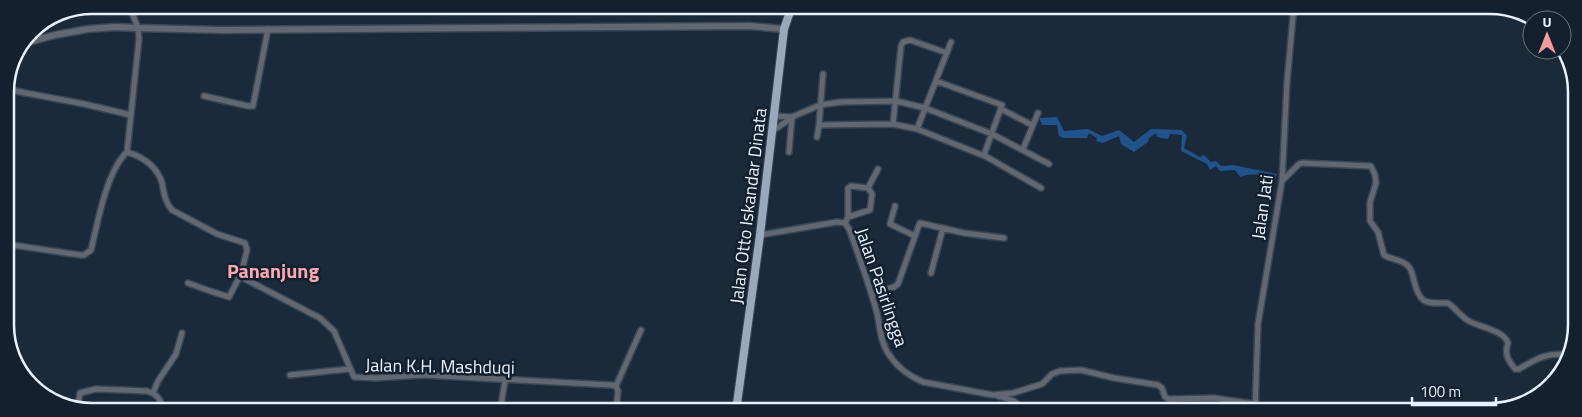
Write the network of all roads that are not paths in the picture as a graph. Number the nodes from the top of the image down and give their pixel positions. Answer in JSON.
{"nodes":[{"id":1,"x":133,"y":14,"type":"edge"},
{"id":2,"x":789,"y":14,"type":"edge"},
{"id":3,"x":1293,"y":14,"type":"edge"},
{"id":4,"x":138,"y":28,"type":"junction"},
{"id":5,"x":268,"y":29,"type":"junction"},
{"id":6,"x":784,"y":29,"type":"junction"},
{"id":7,"x":32,"y":42,"type":"edge"},
{"id":8,"x":951,"y":42,"type":"dead end"},
{"id":9,"x":947,"y":53,"type":"junction"},
{"id":10,"x":823,"y":74,"type":"dead end"},
{"id":11,"x":936,"y":81,"type":"junction"},
{"id":12,"x":14,"y":91,"type":"edge"},
{"id":13,"x":204,"y":96,"type":"dead end"},
{"id":14,"x":896,"y":101,"type":"junction"},
{"id":15,"x":820,"y":105,"type":"junction"},
{"id":16,"x":925,"y":108,"type":"junction"},
{"id":17,"x":1001,"y":109,"type":"junction"},
{"id":18,"x":1038,"y":113,"type":"dead end"},
{"id":19,"x":131,"y":115,"type":"junction"},
{"id":20,"x":774,"y":116,"type":"junction"},
{"id":21,"x":792,"y":118,"type":"junction"},
{"id":22,"x":893,"y":124,"type":"junction"},
{"id":23,"x":819,"y":125,"type":"junction"},
{"id":24,"x":1032,"y":125,"type":"junction"},
{"id":25,"x":773,"y":130,"type":"junction"},
{"id":26,"x":917,"y":130,"type":"junction"},
{"id":27,"x":992,"y":134,"type":"junction"},
{"id":28,"x":817,"y":137,"type":"dead end"},
{"id":29,"x":1023,"y":149,"type":"junction"},
{"id":30,"x":127,"y":152,"type":"junction"},
{"id":31,"x":789,"y":152,"type":"dead end"},
{"id":32,"x":984,"y":155,"type":"junction"},
{"id":33,"x":1049,"y":164,"type":"dead end"},
{"id":34,"x":878,"y":169,"type":"dead end"},
{"id":35,"x":1282,"y":179,"type":"junction"},
{"id":36,"x":868,"y":188,"type":"junction"},
{"id":37,"x":1042,"y":188,"type":"dead end"},
{"id":38,"x":895,"y":206,"type":"dead end"},
{"id":39,"x":848,"y":217,"type":"junction"},
{"id":40,"x":845,"y":223,"type":"junction"},
{"id":41,"x":942,"y":228,"type":"junction"},
{"id":42,"x":760,"y":235,"type":"junction"},
{"id":43,"x":915,"y":236,"type":"junction"},
{"id":44,"x":1004,"y":238,"type":"dead end"},
{"id":45,"x":14,"y":245,"type":"edge"},
{"id":46,"x":931,"y":273,"type":"dead end"},
{"id":47,"x":242,"y":274,"type":"junction"},
{"id":48,"x":188,"y":282,"type":"dead end"},
{"id":49,"x":871,"y":294,"type":"junction"},
{"id":50,"x":641,"y":330,"type":"dead end"},
{"id":51,"x":182,"y":333,"type":"dead end"},
{"id":52,"x":1562,"y":355,"type":"edge"},
{"id":53,"x":350,"y":369,"type":"junction"},
{"id":54,"x":290,"y":375,"type":"dead end"},
{"id":55,"x":505,"y":380,"type":"junction"},
{"id":56,"x":616,"y":386,"type":"junction"},
{"id":57,"x":152,"y":393,"type":"junction"},
{"id":58,"x":993,"y":395,"type":"junction"},
{"id":59,"x":78,"y":402,"type":"edge"},
{"id":60,"x":161,"y":403,"type":"edge"},
{"id":61,"x":501,"y":403,"type":"edge"},
{"id":62,"x":617,"y":403,"type":"edge"},
{"id":63,"x":737,"y":403,"type":"edge"},
{"id":64,"x":1016,"y":403,"type":"edge"},
{"id":65,"x":1248,"y":403,"type":"edge"},
{"id":66,"x":1255,"y":403,"type":"edge"}],
"edges":[{"from":1,"to":4,"type":"street"},
{"from":2,"to":6,"type":"main road","name":"Jalan Otto Iskandar Dinata"},
{"from":3,"to":35,"type":"street","name":"Jalan Jati"},
{"from":4,"to":5,"type":"street"},
{"from":4,"to":7,"type":"street"},
{"from":4,"to":19,"type":"street"},
{"from":5,"to":6,"type":"street"},
{"from":5,"to":13,"type":"street"},
{"from":6,"to":20,"type":"main road","name":"Jalan Otto Iskandar Dinata"},
{"from":8,"to":9,"type":"street"},
{"from":9,"to":11,"type":"street"},
{"from":9,"to":14,"type":"street"},
{"from":10,"to":15,"type":"street"},
{"from":11,"to":16,"type":"street"},
{"from":11,"to":17,"type":"street"},
{"from":12,"to":19,"type":"street"},
{"from":14,"to":15,"type":"street"},
{"from":14,"to":16,"type":"street"},
{"from":14,"to":22,"type":"street"},
{"from":15,"to":21,"type":"street"},
{"from":15,"to":23,"type":"street"},
{"from":16,"to":26,"type":"street"},
{"from":16,"to":27,"type":"street"},
{"from":17,"to":24,"type":"street"},
{"from":17,"to":27,"type":"street"},
{"from":18,"to":24,"type":"street"},
{"from":19,"to":30,"type":"street"},
{"from":20,"to":21,"type":"street"},
{"from":20,"to":25,"type":"main road","name":"Jalan Otto Iskandar Dinata"},
{"from":21,"to":25,"type":"street"},
{"from":21,"to":31,"type":"street"},
{"from":22,"to":23,"type":"street"},
{"from":22,"to":26,"type":"street"},
{"from":23,"to":28,"type":"street"},
{"from":24,"to":29,"type":"street"},
{"from":25,"to":42,"type":"main road","name":"Jalan Otto Iskandar Dinata"},
{"from":26,"to":32,"type":"street"},
{"from":27,"to":29,"type":"street"},
{"from":27,"to":32,"type":"street"},
{"from":29,"to":33,"type":"street"},
{"from":30,"to":45,"type":"street"},
{"from":30,"to":47,"type":"street"},
{"from":32,"to":37,"type":"street"},
{"from":34,"to":36,"type":"street"},
{"from":35,"to":52,"type":"street"},
{"from":35,"to":66,"type":"street","name":"Jalan Jati"},
{"from":36,"to":39,"type":"street"},
{"from":36,"to":39,"type":"street"},
{"from":38,"to":43,"type":"street"},
{"from":39,"to":40,"type":"street"},
{"from":40,"to":42,"type":"street","name":"Jalan Pasirlingga"},
{"from":40,"to":49,"type":"street","name":"Jalan Pasirlingga"},
{"from":41,"to":43,"type":"street"},
{"from":41,"to":44,"type":"street"},
{"from":41,"to":46,"type":"street"},
{"from":42,"to":63,"type":"main road","name":"Jalan Otto Iskandar Dinata"},
{"from":43,"to":49,"type":"street"},
{"from":47,"to":48,"type":"street"},
{"from":47,"to":53,"type":"street","name":"Jalan K.H. Mashduqi"},
{"from":49,"to":58,"type":"street","name":"Jalan Pasirlingga"},
{"from":50,"to":56,"type":"street"},
{"from":51,"to":57,"type":"street"},
{"from":53,"to":54,"type":"street"},
{"from":53,"to":55,"type":"street","name":"Jalan K.H. Mashduqi"},
{"from":55,"to":56,"type":"street","name":"Jalan K.H. Mashduqi"},
{"from":55,"to":61,"type":"street"},
{"from":56,"to":62,"type":"street"},
{"from":57,"to":59,"type":"street"},
{"from":57,"to":60,"type":"street"},
{"from":58,"to":64,"type":"street"},
{"from":58,"to":65,"type":"street","name":"Jalan Pasirlingga"}]}
